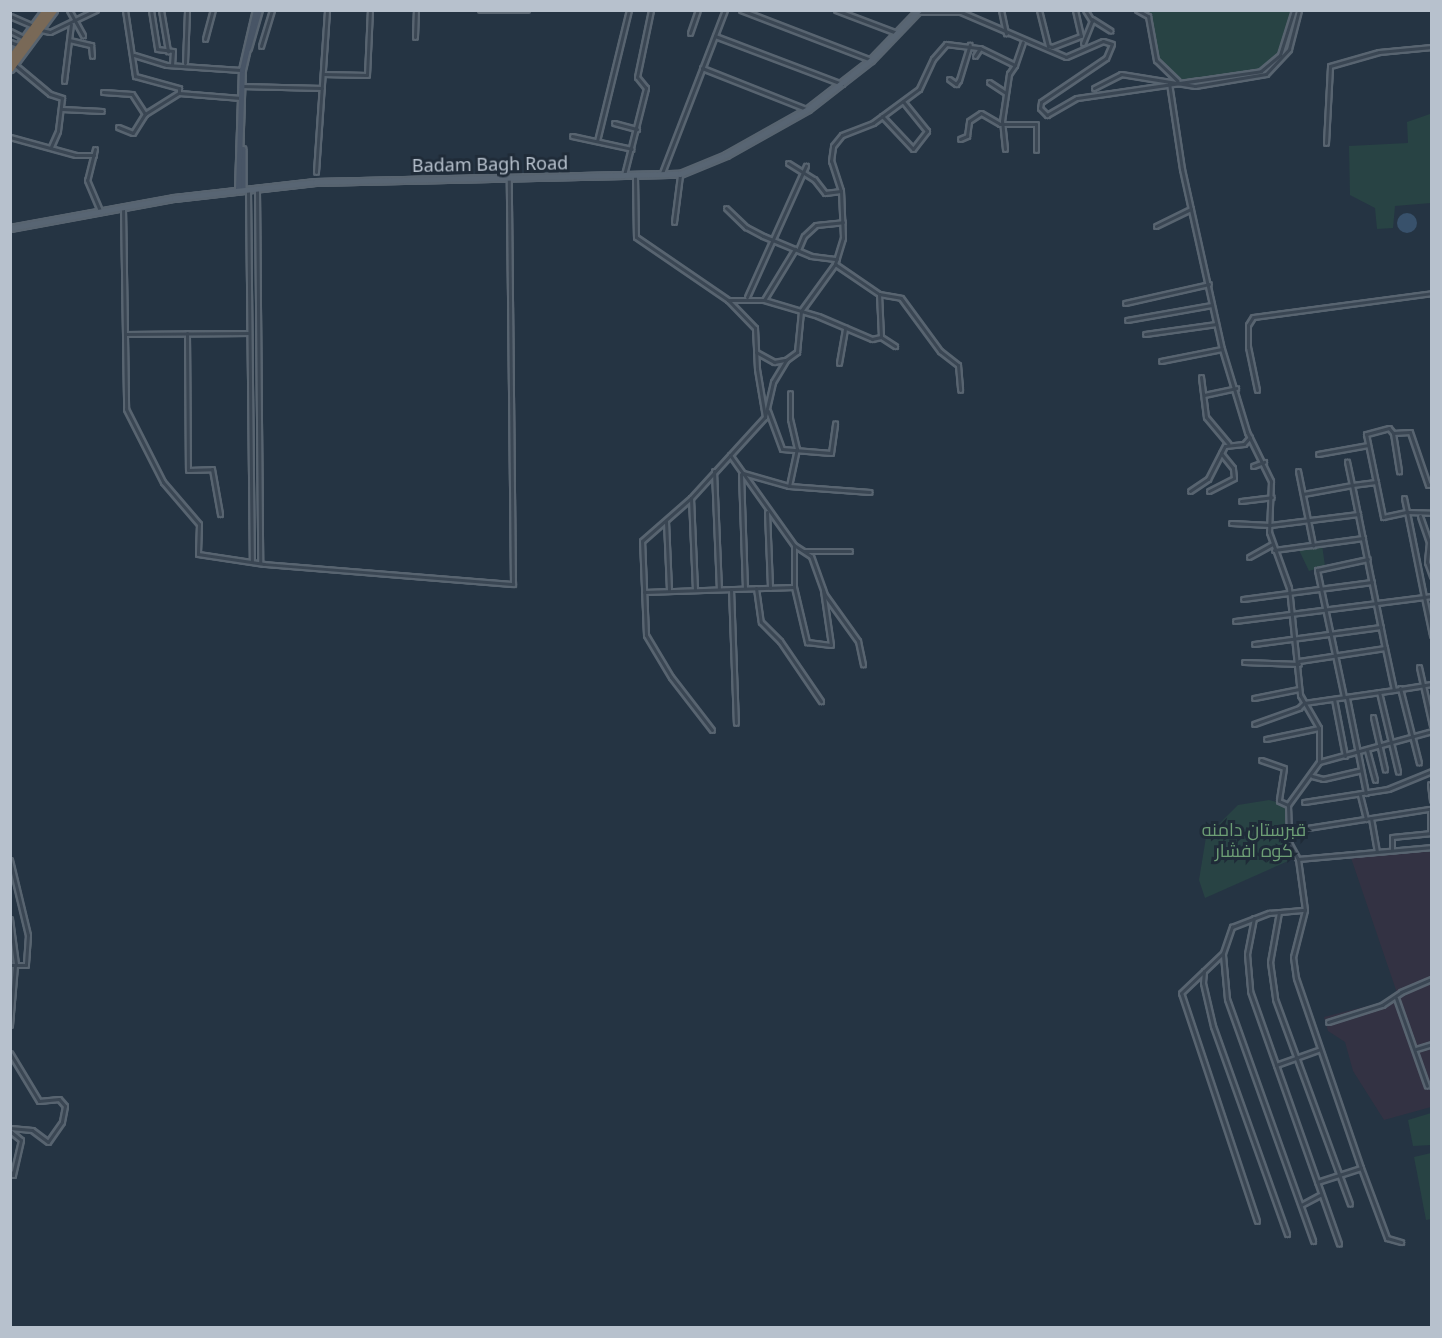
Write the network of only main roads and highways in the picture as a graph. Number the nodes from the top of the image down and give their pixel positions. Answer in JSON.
{"nodes":[{"id":1,"x":46,"y":10,"type":"edge"},
{"id":2,"x":52,"y":10,"type":"edge"},
{"id":3,"x":258,"y":10,"type":"edge"},
{"id":4,"x":481,"y":10,"type":"edge"},
{"id":5,"x":527,"y":10,"type":"edge"},
{"id":6,"x":917,"y":11,"type":"edge"},
{"id":7,"x":37,"y":28,"type":"junction"},
{"id":8,"x":12,"y":64,"type":"edge"},
{"id":9,"x":243,"y":86,"type":"junction"},
{"id":10,"x":243,"y":189,"type":"junction"},
{"id":11,"x":10,"y":228,"type":"edge"}],
"edges":[{"from":1,"to":7,"type":"highway"},
{"from":2,"to":7,"type":"highway"},
{"from":3,"to":9,"type":"main road"},
{"from":3,"to":9,"type":"main road"},
{"from":4,"to":5,"type":"main road"},
{"from":6,"to":10,"type":"main road","name":"Badam Bagh Road"},
{"from":7,"to":8,"type":"highway"},
{"from":7,"to":8,"type":"highway"},
{"from":9,"to":10,"type":"main road"},
{"from":9,"to":10,"type":"main road"},
{"from":10,"to":11,"type":"main road","name":"Badam Bagh Road"}]}
